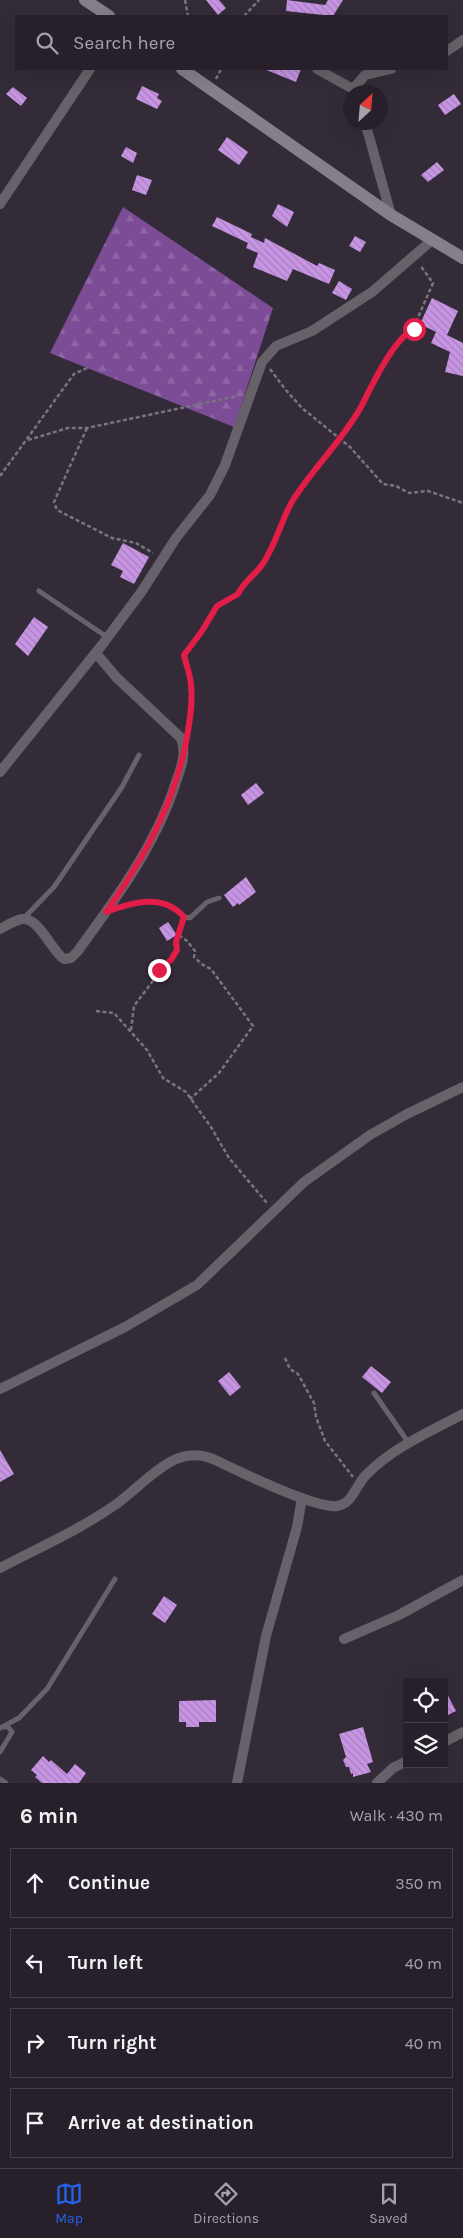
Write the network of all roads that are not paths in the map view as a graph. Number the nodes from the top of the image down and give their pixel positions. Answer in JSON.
{"nodes":[{"id":1,"x":85,"y":0,"type":"edge"},
{"id":2,"x":108,"y":15,"type":"edge"},
{"id":3,"x":463,"y":40,"type":"edge"},
{"id":4,"x":448,"y":50,"type":"edge"},
{"id":5,"x":89,"y":70,"type":"edge"},
{"id":6,"x":183,"y":70,"type":"edge"},
{"id":7,"x":320,"y":70,"type":"edge"},
{"id":8,"x":387,"y":70,"type":"edge"},
{"id":9,"x":343,"y":85,"type":"edge"},
{"id":10,"x":358,"y":85,"type":"edge"},
{"id":11,"x":367,"y":130,"type":"edge"},
{"id":12,"x":0,"y":204,"type":"edge"},
{"id":13,"x":391,"y":215,"type":"junction"},
{"id":14,"x":431,"y":241,"type":"junction"},
{"id":15,"x":463,"y":258,"type":"edge"},
{"id":16,"x":39,"y":591,"type":"dead end"},
{"id":17,"x":107,"y":637,"type":"junction"},
{"id":18,"x":96,"y":653,"type":"junction"},
{"id":19,"x":140,"y":755,"type":"dead end"},
{"id":20,"x":0,"y":772,"type":"edge"},
{"id":21,"x":219,"y":898,"type":"dead end"},
{"id":22,"x":106,"y":912,"type":"junction"},
{"id":23,"x":22,"y":919,"type":"junction"},
{"id":24,"x":0,"y":929,"type":"edge"},
{"id":25,"x":463,"y":1087,"type":"edge"},
{"id":26,"x":0,"y":1389,"type":"edge"},
{"id":27,"x":374,"y":1393,"type":"dead end"},
{"id":28,"x":463,"y":1414,"type":"edge"},
{"id":29,"x":408,"y":1442,"type":"junction"},
{"id":30,"x":302,"y":1498,"type":"junction"},
{"id":31,"x":0,"y":1568,"type":"edge"},
{"id":32,"x":115,"y":1579,"type":"dead end"},
{"id":33,"x":463,"y":1580,"type":"edge"},
{"id":34,"x":344,"y":1639,"type":"dead end"},
{"id":35,"x":1,"y":1727,"type":"edge"},
{"id":36,"x":463,"y":1732,"type":"edge"},
{"id":37,"x":448,"y":1740,"type":"edge"},
{"id":38,"x":0,"y":1752,"type":"edge"},
{"id":39,"x":403,"y":1763,"type":"edge"},
{"id":40,"x":0,"y":1779,"type":"edge"},
{"id":41,"x":6,"y":1783,"type":"edge"},
{"id":42,"x":237,"y":1783,"type":"edge"},
{"id":43,"x":377,"y":1783,"type":"edge"}],
"edges":[{"from":1,"to":2,"type":"street"},
{"from":3,"to":4,"type":"street"},
{"from":5,"to":12,"type":"street"},
{"from":6,"to":13,"type":"street"},
{"from":7,"to":9,"type":"street"},
{"from":8,"to":10,"type":"street"},
{"from":11,"to":13,"type":"street"},
{"from":13,"to":14,"type":"street"},
{"from":14,"to":15,"type":"street"},
{"from":14,"to":17,"type":"street"},
{"from":16,"to":17,"type":"lane"},
{"from":17,"to":18,"type":"street"},
{"from":18,"to":20,"type":"street"},
{"from":18,"to":22,"type":"street"},
{"from":19,"to":23,"type":"lane"},
{"from":21,"to":22,"type":"lane"},
{"from":22,"to":23,"type":"street"},
{"from":23,"to":24,"type":"street"},
{"from":25,"to":26,"type":"street"},
{"from":27,"to":29,"type":"lane"},
{"from":28,"to":29,"type":"street"},
{"from":29,"to":30,"type":"street"},
{"from":30,"to":31,"type":"street"},
{"from":30,"to":42,"type":"street"},
{"from":32,"to":35,"type":"lane"},
{"from":33,"to":34,"type":"street"},
{"from":35,"to":38,"type":"lane"},
{"from":36,"to":37,"type":"street"},
{"from":39,"to":43,"type":"street"},
{"from":40,"to":41,"type":"lane"}]}
